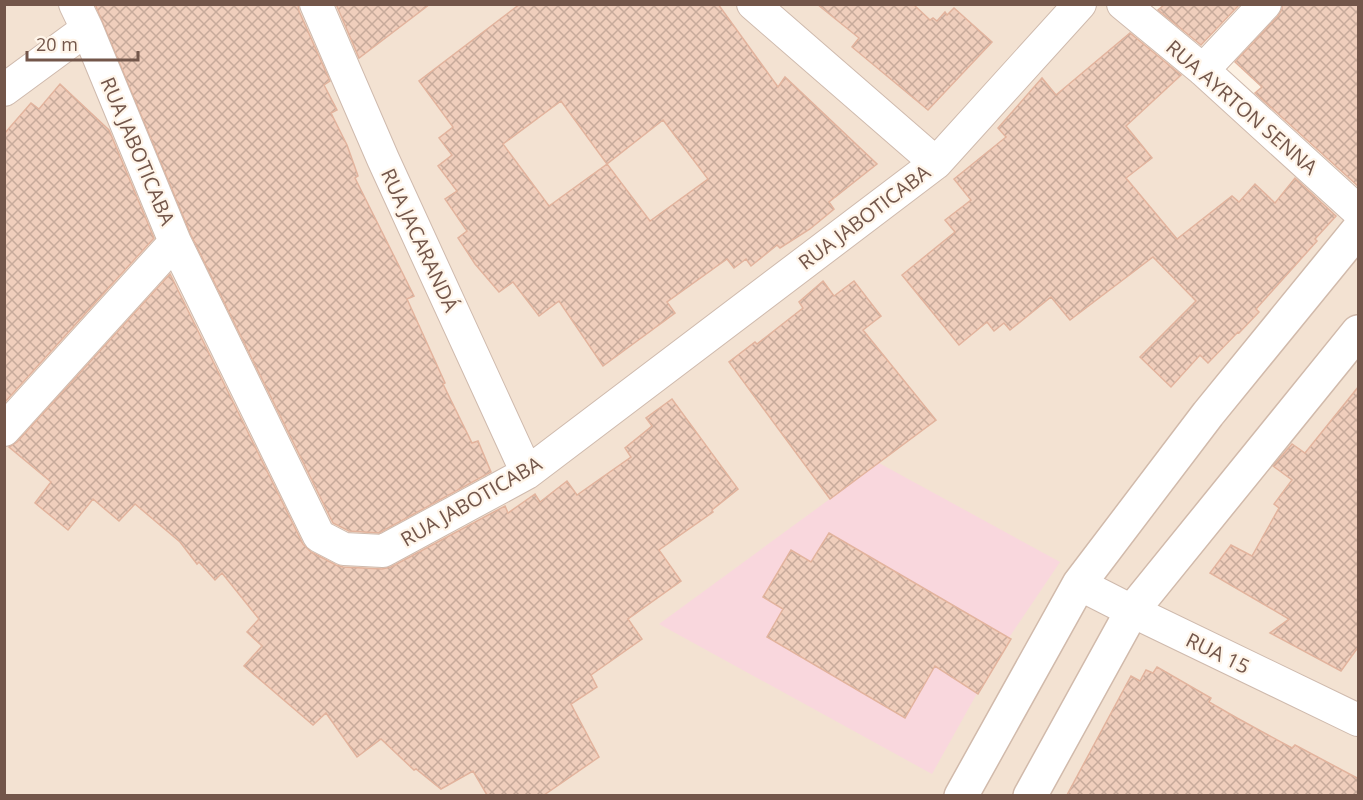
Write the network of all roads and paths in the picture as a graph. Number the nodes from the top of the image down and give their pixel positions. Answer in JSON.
{"nodes":[{"id":1,"x":316,"y":4,"type":"edge"},
{"id":2,"x":753,"y":4,"type":"edge"},
{"id":3,"x":1080,"y":4,"type":"edge"},
{"id":4,"x":1123,"y":4,"type":"edge"},
{"id":5,"x":1265,"y":4,"type":"edge"},
{"id":6,"x":81,"y":17,"type":"edge"},
{"id":7,"x":1203,"y":70,"type":"junction"},
{"id":8,"x":4,"y":90,"type":"edge"},
{"id":9,"x":936,"y":163,"type":"junction"},
{"id":10,"x":1359,"y":211,"type":"edge"},
{"id":11,"x":1359,"y":230,"type":"edge"},
{"id":12,"x":175,"y":242,"type":"junction"},
{"id":13,"x":1359,"y":332,"type":"edge"},
{"id":14,"x":4,"y":430,"type":"edge"},
{"id":15,"x":527,"y":473,"type":"junction"},
{"id":16,"x":1079,"y":584,"type":"junction"},
{"id":17,"x":1132,"y":611,"type":"junction"},
{"id":18,"x":1359,"y":720,"type":"edge"},
{"id":19,"x":961,"y":795,"type":"edge"},
{"id":20,"x":1030,"y":795,"type":"edge"}],
"edges":[{"from":1,"to":15,"type":"street","name":"RUA JACARANDÁ"},
{"from":2,"to":9,"type":"street"},
{"from":3,"to":9,"type":"street","name":"RUA JABOTICABA"},
{"from":4,"to":7,"type":"street","name":"RUA AYRTON SENNA"},
{"from":5,"to":7,"type":"street"},
{"from":6,"to":8,"type":"street"},
{"from":6,"to":12,"type":"street","name":"RUA JABOTICABA"},
{"from":7,"to":10,"type":"street","name":"RUA AYRTON SENNA"},
{"from":9,"to":15,"type":"street","name":"RUA JABOTICABA"},
{"from":11,"to":16,"type":"street"},
{"from":12,"to":14,"type":"street"},
{"from":12,"to":15,"type":"street","name":"RUA JABOTICABA"},
{"from":13,"to":17,"type":"street"},
{"from":16,"to":17,"type":"street","name":"RUA 15"},
{"from":16,"to":19,"type":"street"},
{"from":17,"to":18,"type":"street","name":"RUA 15"},
{"from":17,"to":20,"type":"street"}]}
